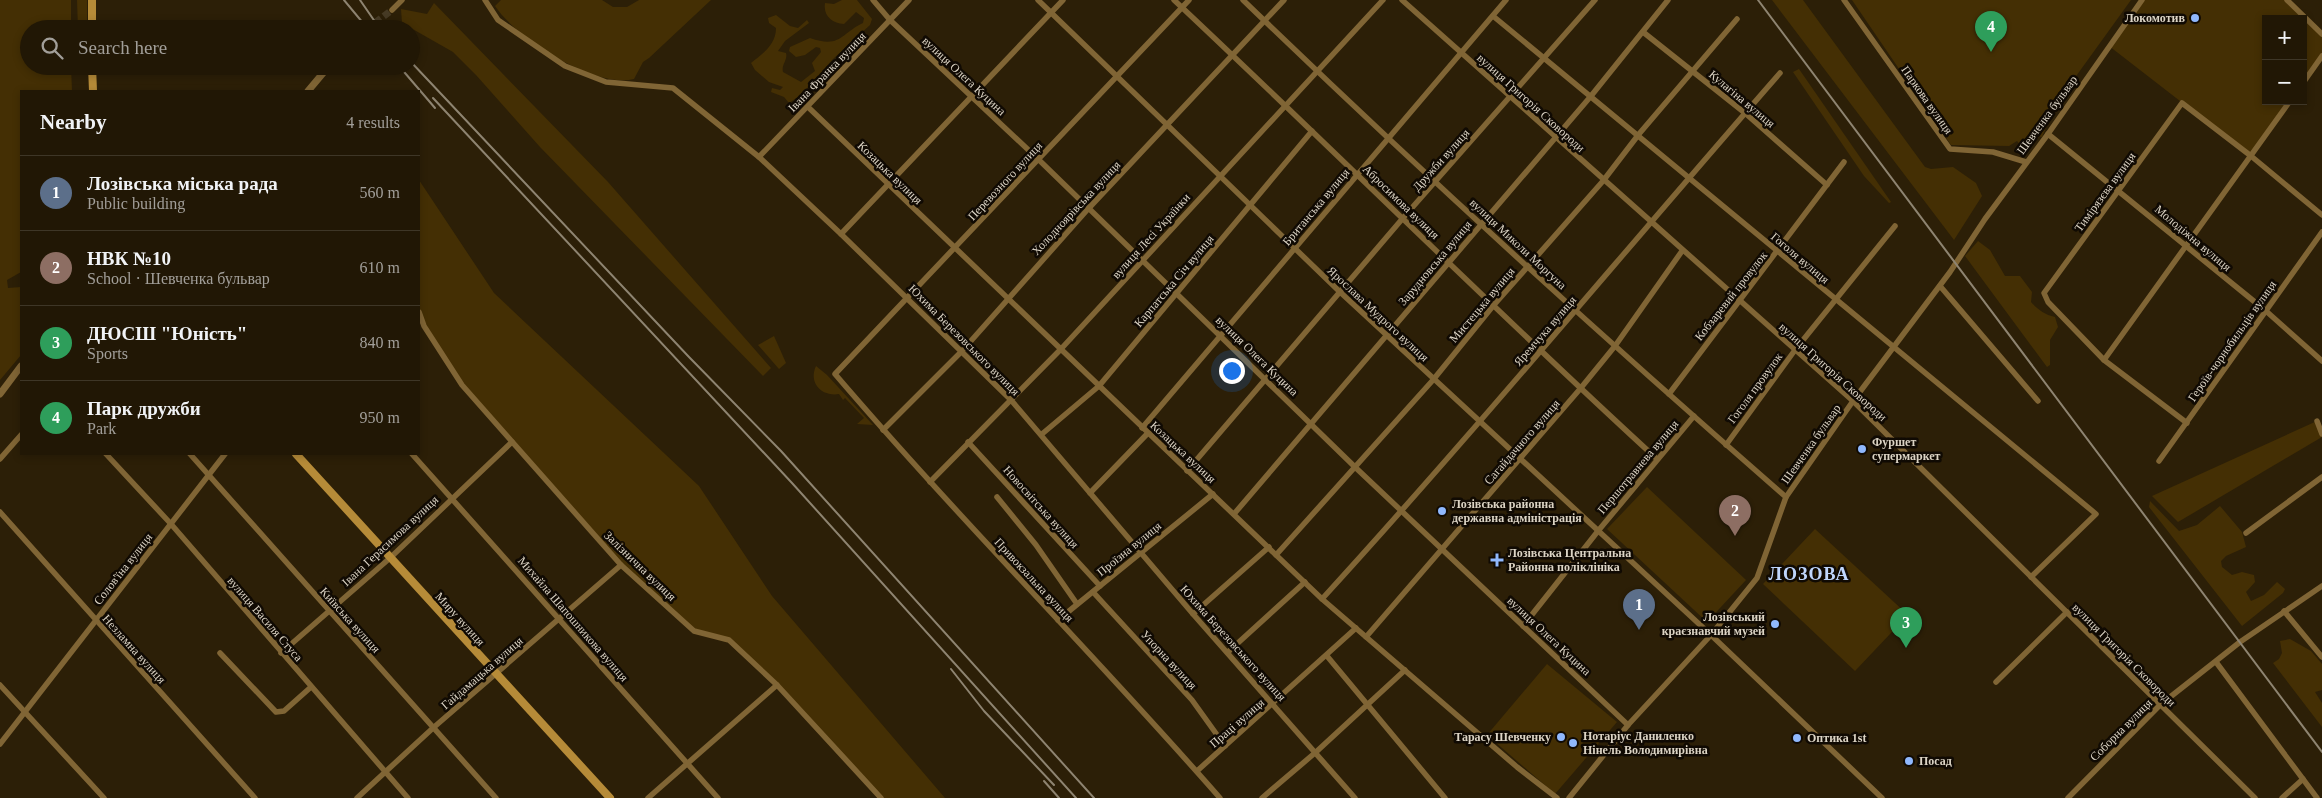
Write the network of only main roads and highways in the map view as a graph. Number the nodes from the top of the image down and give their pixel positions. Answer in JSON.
{"nodes":[{"id":1,"x":92,"y":0,"type":"edge"},
{"id":2,"x":92,"y":20,"type":"edge"},
{"id":3,"x":92,"y":75,"type":"edge"},
{"id":4,"x":92,"y":90,"type":"edge"},
{"id":5,"x":297,"y":455,"type":"edge"},
{"id":6,"x":610,"y":798,"type":"edge"}],
"edges":[{"from":1,"to":2,"type":"main road"},
{"from":3,"to":4,"type":"main road"},
{"from":5,"to":6,"type":"main road","name":"Миру вулиця"}]}
